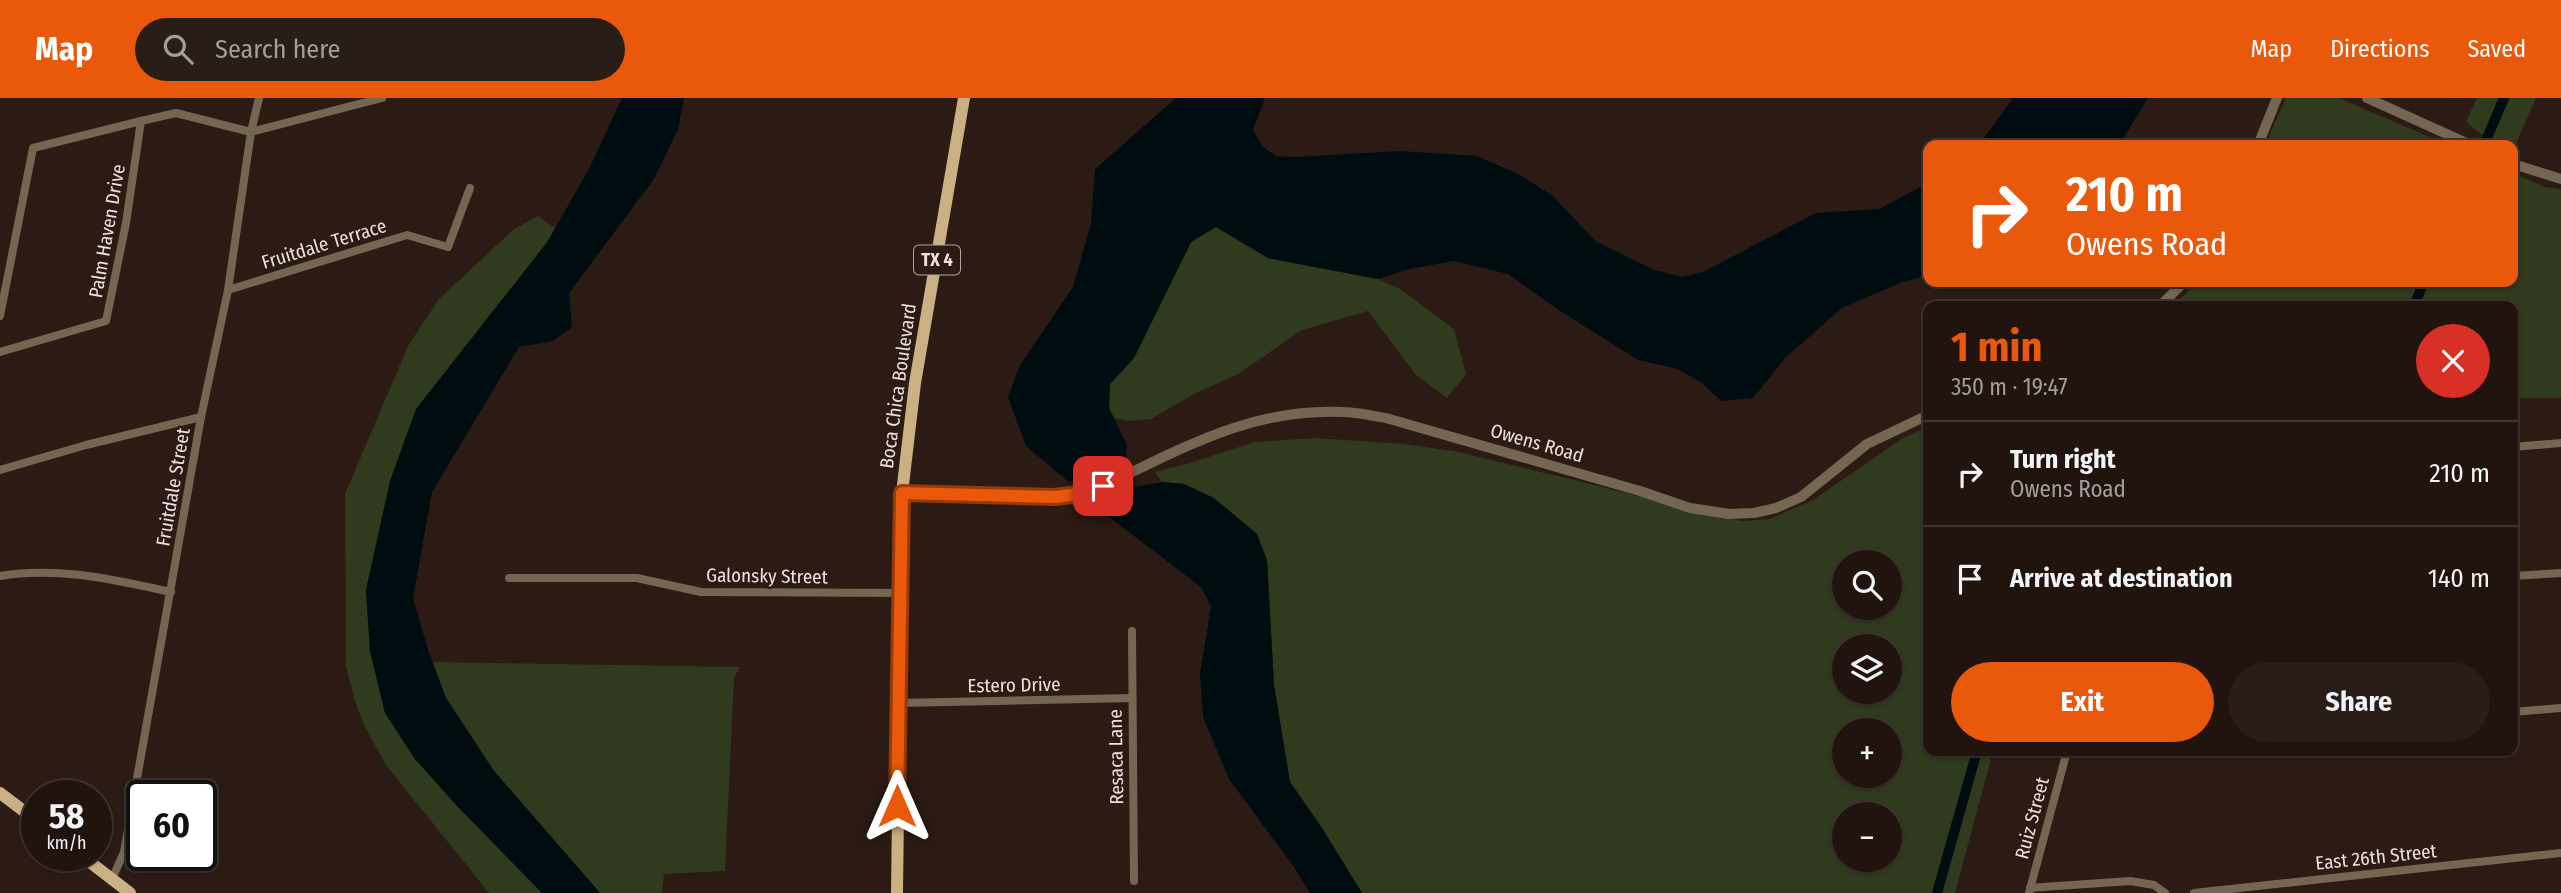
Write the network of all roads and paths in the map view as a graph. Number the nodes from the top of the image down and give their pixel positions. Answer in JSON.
{"nodes":[{"id":1,"x":259,"y":98,"type":"edge"},
{"id":2,"x":382,"y":98,"type":"edge"},
{"id":3,"x":964,"y":98,"type":"edge"},
{"id":4,"x":2277,"y":98,"type":"edge"},
{"id":5,"x":2367,"y":98,"type":"edge"},
{"id":6,"x":141,"y":121,"type":"junction"},
{"id":7,"x":251,"y":132,"type":"junction"},
{"id":8,"x":2260,"y":140,"type":"edge"},
{"id":9,"x":2459,"y":140,"type":"edge"},
{"id":10,"x":2518,"y":166,"type":"edge"},
{"id":11,"x":2561,"y":179,"type":"edge"},
{"id":12,"x":470,"y":188,"type":"dead end"},
{"id":13,"x":2179,"y":287,"type":"edge"},
{"id":14,"x":228,"y":290,"type":"junction"},
{"id":15,"x":2165,"y":301,"type":"edge"},
{"id":16,"x":0,"y":316,"type":"edge"},
{"id":17,"x":0,"y":352,"type":"edge"},
{"id":18,"x":201,"y":417,"type":"junction"},
{"id":19,"x":1923,"y":417,"type":"edge"},
{"id":20,"x":2561,"y":443,"type":"edge"},
{"id":21,"x":2518,"y":447,"type":"edge"},
{"id":22,"x":0,"y":470,"type":"edge"},
{"id":23,"x":1120,"y":478,"type":"dead end"},
{"id":24,"x":1103,"y":486,"type":"dead end"},
{"id":25,"x":902,"y":493,"type":"junction"},
{"id":26,"x":2561,"y":573,"type":"edge"},
{"id":27,"x":0,"y":576,"type":"edge"},
{"id":28,"x":2518,"y":576,"type":"edge"},
{"id":29,"x":509,"y":578,"type":"dead end"},
{"id":30,"x":171,"y":592,"type":"junction"},
{"id":31,"x":900,"y":593,"type":"junction"},
{"id":32,"x":1132,"y":631,"type":"dead end"},
{"id":33,"x":1131,"y":698,"type":"junction"},
{"id":34,"x":898,"y":703,"type":"junction"},
{"id":35,"x":2561,"y":708,"type":"edge"},
{"id":36,"x":2518,"y":712,"type":"edge"},
{"id":37,"x":2066,"y":756,"type":"edge"},
{"id":38,"x":0,"y":793,"type":"edge"},
{"id":39,"x":21,"y":809,"type":"edge"},
{"id":40,"x":2561,"y":853,"type":"edge"},
{"id":41,"x":102,"y":871,"type":"edge"},
{"id":42,"x":112,"y":879,"type":"junction"},
{"id":43,"x":1134,"y":881,"type":"dead end"},
{"id":44,"x":2030,"y":890,"type":"edge"},
{"id":45,"x":130,"y":893,"type":"edge"},
{"id":46,"x":897,"y":893,"type":"edge"},
{"id":47,"x":2165,"y":893,"type":"edge"},
{"id":48,"x":2194,"y":893,"type":"edge"}],
"edges":[{"from":1,"to":7,"type":"street","name":"Fruitdale Street"},
{"from":2,"to":7,"type":"street"},
{"from":3,"to":25,"type":"main road","name":"Boca Chica Boulevard","number":"TX 4"},
{"from":4,"to":8,"type":"street"},
{"from":5,"to":9,"type":"street"},
{"from":6,"to":7,"type":"street"},
{"from":6,"to":16,"type":"street"},
{"from":6,"to":17,"type":"street","name":"Palm Haven Drive"},
{"from":7,"to":14,"type":"street","name":"Fruitdale Street"},
{"from":10,"to":11,"type":"street"},
{"from":12,"to":14,"type":"street","name":"Fruitdale Terrace"},
{"from":13,"to":15,"type":"street"},
{"from":14,"to":18,"type":"street","name":"Fruitdale Street"},
{"from":18,"to":22,"type":"street"},
{"from":18,"to":30,"type":"street","name":"Fruitdale Street"},
{"from":19,"to":23,"type":"street","name":"Owens Road"},
{"from":20,"to":21,"type":"street"},
{"from":24,"to":25,"type":"street"},
{"from":25,"to":31,"type":"main road","name":"Boca Chica Boulevard","number":"TX 4"},
{"from":26,"to":28,"type":"street"},
{"from":27,"to":30,"type":"street"},
{"from":29,"to":31,"type":"street","name":"Galonsky Street"},
{"from":30,"to":42,"type":"street","name":"Fruitdale Street"},
{"from":31,"to":34,"type":"main road","name":"Boca Chica Boulevard","number":"TX 4"},
{"from":32,"to":33,"type":"street","name":"Resaca Lane"},
{"from":33,"to":34,"type":"street","name":"Estero Drive"},
{"from":33,"to":43,"type":"street","name":"Resaca Lane"},
{"from":34,"to":46,"type":"main road","name":"Boca Chica Boulevard","number":"TX 4"},
{"from":35,"to":36,"type":"street"},
{"from":37,"to":44,"type":"street","name":"Ruiz Street"},
{"from":38,"to":39,"type":"main road"},
{"from":40,"to":48,"type":"street","name":"East 26th Street"},
{"from":41,"to":42,"type":"main road"},
{"from":42,"to":45,"type":"main road"},
{"from":44,"to":47,"type":"street"}]}
